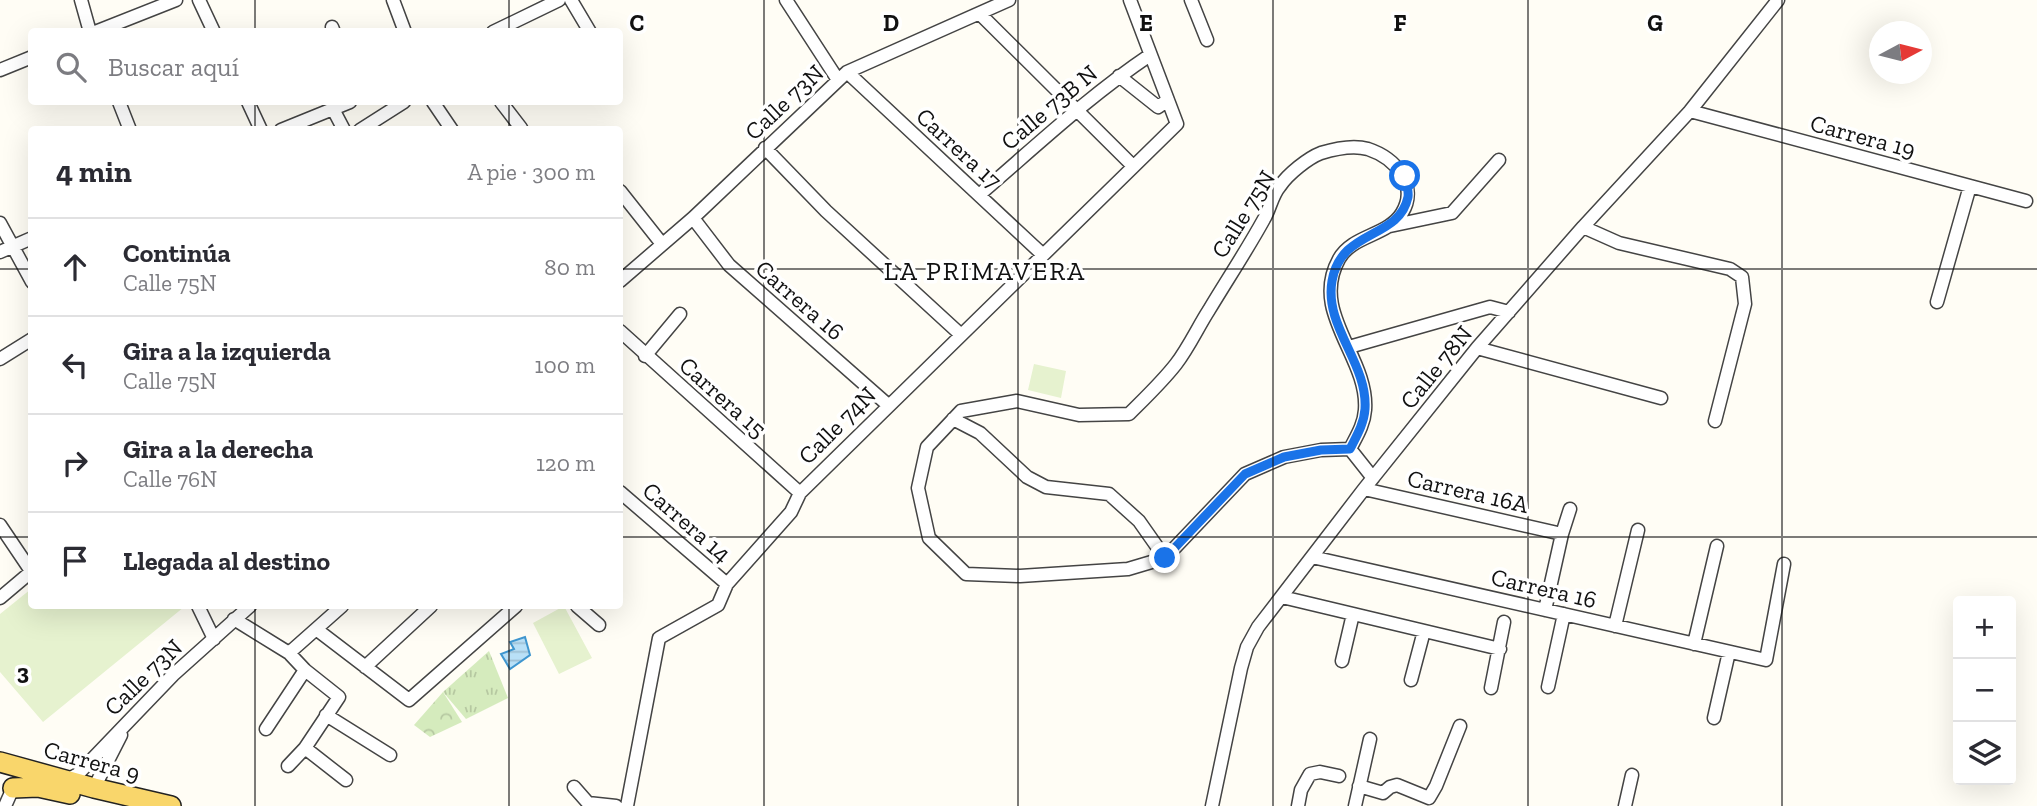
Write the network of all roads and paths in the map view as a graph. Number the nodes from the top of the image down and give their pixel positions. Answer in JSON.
{"nodes":[{"id":1,"x":81,"y":0,"type":"edge"},
{"id":2,"x":176,"y":0,"type":"edge"},
{"id":3,"x":199,"y":0,"type":"edge"},
{"id":4,"x":393,"y":0,"type":"edge"},
{"id":5,"x":559,"y":0,"type":"edge"},
{"id":6,"x":572,"y":0,"type":"edge"},
{"id":7,"x":786,"y":0,"type":"edge"},
{"id":8,"x":1009,"y":0,"type":"edge"},
{"id":9,"x":1130,"y":0,"type":"edge"},
{"id":10,"x":1191,"y":0,"type":"edge"},
{"id":11,"x":1778,"y":0,"type":"edge"},
{"id":12,"x":531,"y":6,"type":"edge"},
{"id":13,"x":980,"y":14,"type":"junction"},
{"id":14,"x":91,"y":28,"type":"edge"},
{"id":15,"x":102,"y":28,"type":"edge"},
{"id":16,"x":212,"y":28,"type":"edge"},
{"id":17,"x":404,"y":28,"type":"edge"},
{"id":18,"x":499,"y":28,"type":"edge"},
{"id":19,"x":588,"y":28,"type":"edge"},
{"id":20,"x":1207,"y":40,"type":"dead end"},
{"id":21,"x":1150,"y":55,"type":"junction"},
{"id":22,"x":28,"y":59,"type":"edge"},
{"id":23,"x":0,"y":70,"type":"edge"},
{"id":24,"x":843,"y":76,"type":"junction"},
{"id":25,"x":1119,"y":76,"type":"junction"},
{"id":26,"x":1168,"y":100,"type":"junction"},
{"id":27,"x":120,"y":105,"type":"edge"},
{"id":28,"x":249,"y":105,"type":"edge"},
{"id":29,"x":343,"y":105,"type":"edge"},
{"id":30,"x":399,"y":105,"type":"edge"},
{"id":31,"x":435,"y":105,"type":"edge"},
{"id":32,"x":503,"y":105,"type":"edge"},
{"id":33,"x":333,"y":109,"type":"junction"},
{"id":34,"x":1077,"y":110,"type":"junction"},
{"id":35,"x":1690,"y":111,"type":"junction"},
{"id":36,"x":128,"y":126,"type":"edge"},
{"id":37,"x":259,"y":126,"type":"edge"},
{"id":38,"x":291,"y":126,"type":"edge"},
{"id":39,"x":342,"y":126,"type":"edge"},
{"id":40,"x":366,"y":126,"type":"edge"},
{"id":41,"x":449,"y":126,"type":"edge"},
{"id":42,"x":519,"y":126,"type":"edge"},
{"id":43,"x":765,"y":148,"type":"junction"},
{"id":44,"x":1499,"y":160,"type":"dead end"},
{"id":45,"x":1133,"y":166,"type":"junction"},
{"id":46,"x":1970,"y":186,"type":"junction"},
{"id":47,"x":623,"y":195,"type":"edge"},
{"id":48,"x":979,"y":195,"type":"junction"},
{"id":49,"x":2026,"y":201,"type":"dead end"},
{"id":50,"x":694,"y":219,"type":"junction"},
{"id":51,"x":0,"y":223,"type":"edge"},
{"id":52,"x":1386,"y":227,"type":"junction"},
{"id":53,"x":1583,"y":227,"type":"junction"},
{"id":54,"x":28,"y":240,"type":"edge"},
{"id":55,"x":662,"y":244,"type":"junction"},
{"id":56,"x":6,"y":249,"type":"edge"},
{"id":57,"x":1042,"y":254,"type":"junction"},
{"id":58,"x":28,"y":277,"type":"edge"},
{"id":59,"x":623,"y":278,"type":"edge"},
{"id":60,"x":1937,"y":302,"type":"dead end"},
{"id":61,"x":1509,"y":312,"type":"junction"},
{"id":62,"x":680,"y":313,"type":"dead end"},
{"id":63,"x":623,"y":334,"type":"edge"},
{"id":64,"x":960,"y":334,"type":"junction"},
{"id":65,"x":28,"y":342,"type":"edge"},
{"id":66,"x":1349,"y":347,"type":"junction"},
{"id":67,"x":1477,"y":348,"type":"junction"},
{"id":68,"x":645,"y":355,"type":"junction"},
{"id":69,"x":0,"y":359,"type":"edge"},
{"id":70,"x":1661,"y":398,"type":"dead end"},
{"id":71,"x":888,"y":405,"type":"junction"},
{"id":72,"x":953,"y":419,"type":"junction"},
{"id":73,"x":1715,"y":421,"type":"dead end"},
{"id":74,"x":1350,"y":449,"type":"junction"},
{"id":75,"x":1373,"y":478,"type":"junction"},
{"id":76,"x":1364,"y":489,"type":"junction"},
{"id":77,"x":800,"y":493,"type":"junction"},
{"id":78,"x":623,"y":495,"type":"edge"},
{"id":79,"x":1570,"y":509,"type":"dead end"},
{"id":80,"x":0,"y":525,"type":"edge"},
{"id":81,"x":1638,"y":530,"type":"dead end"},
{"id":82,"x":1562,"y":534,"type":"junction"},
{"id":83,"x":1717,"y":546,"type":"dead end"},
{"id":84,"x":1312,"y":557,"type":"junction"},
{"id":85,"x":1165,"y":558,"type":"junction"},
{"id":86,"x":1784,"y":564,"type":"dead end"},
{"id":87,"x":28,"y":567,"type":"edge"},
{"id":88,"x":28,"y":574,"type":"edge"},
{"id":89,"x":727,"y":584,"type":"junction"},
{"id":90,"x":1282,"y":597,"type":"junction"},
{"id":91,"x":0,"y":598,"type":"edge"},
{"id":92,"x":199,"y":609,"type":"edge"},
{"id":93,"x":246,"y":609,"type":"edge"},
{"id":94,"x":339,"y":609,"type":"edge"},
{"id":95,"x":428,"y":609,"type":"edge"},
{"id":96,"x":513,"y":609,"type":"edge"},
{"id":97,"x":580,"y":609,"type":"edge"},
{"id":98,"x":1545,"y":610,"type":"junction"},
{"id":99,"x":1353,"y":614,"type":"junction"},
{"id":100,"x":1564,"y":614,"type":"junction"},
{"id":101,"x":234,"y":619,"type":"junction"},
{"id":102,"x":1504,"y":622,"type":"dead end"},
{"id":103,"x":599,"y":625,"type":"dead end"},
{"id":104,"x":1615,"y":626,"type":"junction"},
{"id":105,"x":316,"y":629,"type":"junction"},
{"id":106,"x":1423,"y":631,"type":"junction"},
{"id":107,"x":214,"y":639,"type":"junction"},
{"id":108,"x":1694,"y":644,"type":"junction"},
{"id":109,"x":1500,"y":649,"type":"junction"},
{"id":110,"x":1729,"y":652,"type":"junction"},
{"id":111,"x":289,"y":653,"type":"junction"},
{"id":112,"x":1342,"y":661,"type":"dead end"},
{"id":113,"x":365,"y":667,"type":"junction"},
{"id":114,"x":305,"y":670,"type":"junction"},
{"id":115,"x":1411,"y":680,"type":"dead end"},
{"id":116,"x":1548,"y":687,"type":"dead end"},
{"id":117,"x":1491,"y":688,"type":"dead end"},
{"id":118,"x":327,"y":715,"type":"junction"},
{"id":119,"x":131,"y":716,"type":"junction"},
{"id":120,"x":1714,"y":718,"type":"dead end"},
{"id":121,"x":1460,"y":726,"type":"dead end"},
{"id":122,"x":267,"y":729,"type":"dead end"},
{"id":123,"x":1370,"y":739,"type":"dead end"},
{"id":124,"x":305,"y":748,"type":"junction"},
{"id":125,"x":390,"y":755,"type":"dead end"},
{"id":126,"x":0,"y":762,"type":"edge"},
{"id":127,"x":288,"y":766,"type":"dead end"},
{"id":128,"x":1632,"y":775,"type":"dead end"},
{"id":129,"x":1339,"y":776,"type":"dead end"},
{"id":130,"x":67,"y":780,"type":"junction"},
{"id":131,"x":346,"y":780,"type":"dead end"},
{"id":132,"x":1359,"y":786,"type":"junction"},
{"id":133,"x":574,"y":787,"type":"dead end"},
{"id":134,"x":94,"y":788,"type":"junction"},
{"id":135,"x":6,"y":793,"type":"edge"},
{"id":136,"x":1427,"y":802,"type":"edge"},
{"id":137,"x":76,"y":806,"type":"edge"},
{"id":138,"x":171,"y":806,"type":"edge"},
{"id":139,"x":616,"y":806,"type":"edge"},
{"id":140,"x":627,"y":806,"type":"edge"},
{"id":141,"x":1212,"y":806,"type":"edge"},
{"id":142,"x":1298,"y":806,"type":"edge"},
{"id":143,"x":1354,"y":806,"type":"edge"},
{"id":144,"x":1625,"y":806,"type":"edge"}],
"edges":[{"from":1,"to":14,"type":"street"},
{"from":2,"to":15,"type":"street"},
{"from":3,"to":16,"type":"street"},
{"from":4,"to":17,"type":"street"},
{"from":5,"to":12,"type":"street"},
{"from":6,"to":19,"type":"street"},
{"from":7,"to":24,"type":"street","name":"Carrera 17"},
{"from":8,"to":13,"type":"street","name":"Calle 73N"},
{"from":9,"to":21,"type":"street"},
{"from":10,"to":20,"type":"street"},
{"from":11,"to":35,"type":"street","name":"Calle 78N"},
{"from":12,"to":18,"type":"street"},
{"from":13,"to":24,"type":"street","name":"Calle 73N"},
{"from":13,"to":34,"type":"street"},
{"from":21,"to":25,"type":"street","name":"Calle 73B N"},
{"from":21,"to":26,"type":"street"},
{"from":22,"to":23,"type":"street"},
{"from":24,"to":43,"type":"street","name":"Calle 73N"},
{"from":24,"to":48,"type":"street","name":"Carrera 17"},
{"from":25,"to":26,"type":"street"},
{"from":25,"to":34,"type":"street","name":"Calle 73B N"},
{"from":26,"to":45,"type":"street","name":"Calle 74N"},
{"from":27,"to":36,"type":"street"},
{"from":28,"to":37,"type":"street"},
{"from":29,"to":33,"type":"street"},
{"from":30,"to":40,"type":"street"},
{"from":31,"to":41,"type":"street"},
{"from":32,"to":42,"type":"street"},
{"from":33,"to":38,"type":"street"},
{"from":33,"to":39,"type":"street"},
{"from":34,"to":45,"type":"street"},
{"from":34,"to":48,"type":"street","name":"Calle 73B N"},
{"from":35,"to":46,"type":"street","name":"Carrera 19"},
{"from":35,"to":53,"type":"street","name":"Calle 78N"},
{"from":43,"to":50,"type":"street","name":"Calle 73N"},
{"from":43,"to":64,"type":"street"},
{"from":44,"to":52,"type":"street"},
{"from":45,"to":57,"type":"street","name":"Calle 74N"},
{"from":46,"to":49,"type":"street","name":"Carrera 19"},
{"from":46,"to":60,"type":"street"},
{"from":47,"to":55,"type":"street"},
{"from":48,"to":57,"type":"street","name":"Carrera 17"},
{"from":50,"to":55,"type":"street","name":"Calle 73N"},
{"from":50,"to":71,"type":"street","name":"Carrera 16"},
{"from":51,"to":56,"type":"street"},
{"from":52,"to":66,"type":"street","name":"Calle 75N"},
{"from":52,"to":72,"type":"street","name":"Calle 75N"},
{"from":53,"to":61,"type":"street","name":"Calle 78N"},
{"from":53,"to":73,"type":"street"},
{"from":54,"to":56,"type":"street"},
{"from":55,"to":59,"type":"street","name":"Calle 73N"},
{"from":56,"to":58,"type":"street"},
{"from":57,"to":64,"type":"street","name":"Calle 74N"},
{"from":61,"to":66,"type":"street"},
{"from":61,"to":67,"type":"street","name":"Calle 78N"},
{"from":62,"to":68,"type":"street"},
{"from":63,"to":68,"type":"street","name":"Carrera 15"},
{"from":64,"to":71,"type":"street","name":"Calle 74N"},
{"from":65,"to":69,"type":"street"},
{"from":66,"to":74,"type":"street","name":"Calle 75N"},
{"from":67,"to":70,"type":"street"},
{"from":67,"to":75,"type":"street","name":"Calle 78N"},
{"from":68,"to":77,"type":"street","name":"Carrera 15"},
{"from":71,"to":77,"type":"street","name":"Calle 74N"},
{"from":72,"to":85,"type":"street"},
{"from":72,"to":85,"type":"street","name":"Calle 75N"},
{"from":74,"to":75,"type":"street"},
{"from":74,"to":85,"type":"street"},
{"from":75,"to":76,"type":"street","name":"Calle 78N"},
{"from":76,"to":82,"type":"street","name":"Carrera 16A"},
{"from":76,"to":84,"type":"street","name":"Calle 78N"},
{"from":77,"to":89,"type":"street","name":"Calle 74N"},
{"from":78,"to":89,"type":"street","name":"Carrera 14"},
{"from":79,"to":82,"type":"street"},
{"from":80,"to":87,"type":"street"},
{"from":81,"to":104,"type":"street"},
{"from":82,"to":98,"type":"street"},
{"from":83,"to":108,"type":"street"},
{"from":84,"to":90,"type":"street","name":"Calle 78N"},
{"from":84,"to":98,"type":"street","name":"Carrera 16"},
{"from":86,"to":110,"type":"street","name":"Carrera 16"},
{"from":88,"to":91,"type":"street"},
{"from":89,"to":140,"type":"street","name":"Calle 74N"},
{"from":90,"to":99,"type":"street"},
{"from":90,"to":141,"type":"street","name":"Calle 78N"},
{"from":92,"to":107,"type":"street"},
{"from":93,"to":101,"type":"street","name":"Calle 73N"},
{"from":94,"to":105,"type":"street"},
{"from":95,"to":113,"type":"street"},
{"from":96,"to":113,"type":"street"},
{"from":97,"to":103,"type":"street"},
{"from":98,"to":100,"type":"street","name":"Carrera 16"},
{"from":99,"to":106,"type":"street"},
{"from":99,"to":112,"type":"street"},
{"from":100,"to":104,"type":"street","name":"Carrera 16"},
{"from":100,"to":116,"type":"street"},
{"from":101,"to":107,"type":"street","name":"Calle 73N"},
{"from":101,"to":111,"type":"street"},
{"from":102,"to":109,"type":"street"},
{"from":104,"to":108,"type":"street","name":"Carrera 16"},
{"from":105,"to":111,"type":"street"},
{"from":105,"to":113,"type":"street"},
{"from":106,"to":109,"type":"street"},
{"from":106,"to":115,"type":"street"},
{"from":107,"to":119,"type":"street","name":"Calle 73N"},
{"from":108,"to":110,"type":"street","name":"Carrera 16"},
{"from":109,"to":117,"type":"street"},
{"from":110,"to":120,"type":"street"},
{"from":111,"to":114,"type":"street"},
{"from":114,"to":118,"type":"street"},
{"from":114,"to":122,"type":"street"},
{"from":118,"to":124,"type":"street"},
{"from":118,"to":125,"type":"street"},
{"from":119,"to":130,"type":"street","name":"Calle 73N"},
{"from":119,"to":134,"type":"street"},
{"from":121,"to":136,"type":"street"},
{"from":123,"to":132,"type":"street"},
{"from":124,"to":127,"type":"street"},
{"from":124,"to":131,"type":"street"},
{"from":126,"to":130,"type":"main road","name":"Carrera 9"},
{"from":128,"to":144,"type":"street"},
{"from":129,"to":142,"type":"street"},
{"from":130,"to":134,"type":"main road","name":"Carrera 9"},
{"from":132,"to":136,"type":"street"},
{"from":132,"to":143,"type":"street"},
{"from":133,"to":139,"type":"street"},
{"from":134,"to":135,"type":"main road"},
{"from":134,"to":138,"type":"main road","name":"Carrera 9"},
{"from":135,"to":137,"type":"main road","name":"Carrera 9"}]}
